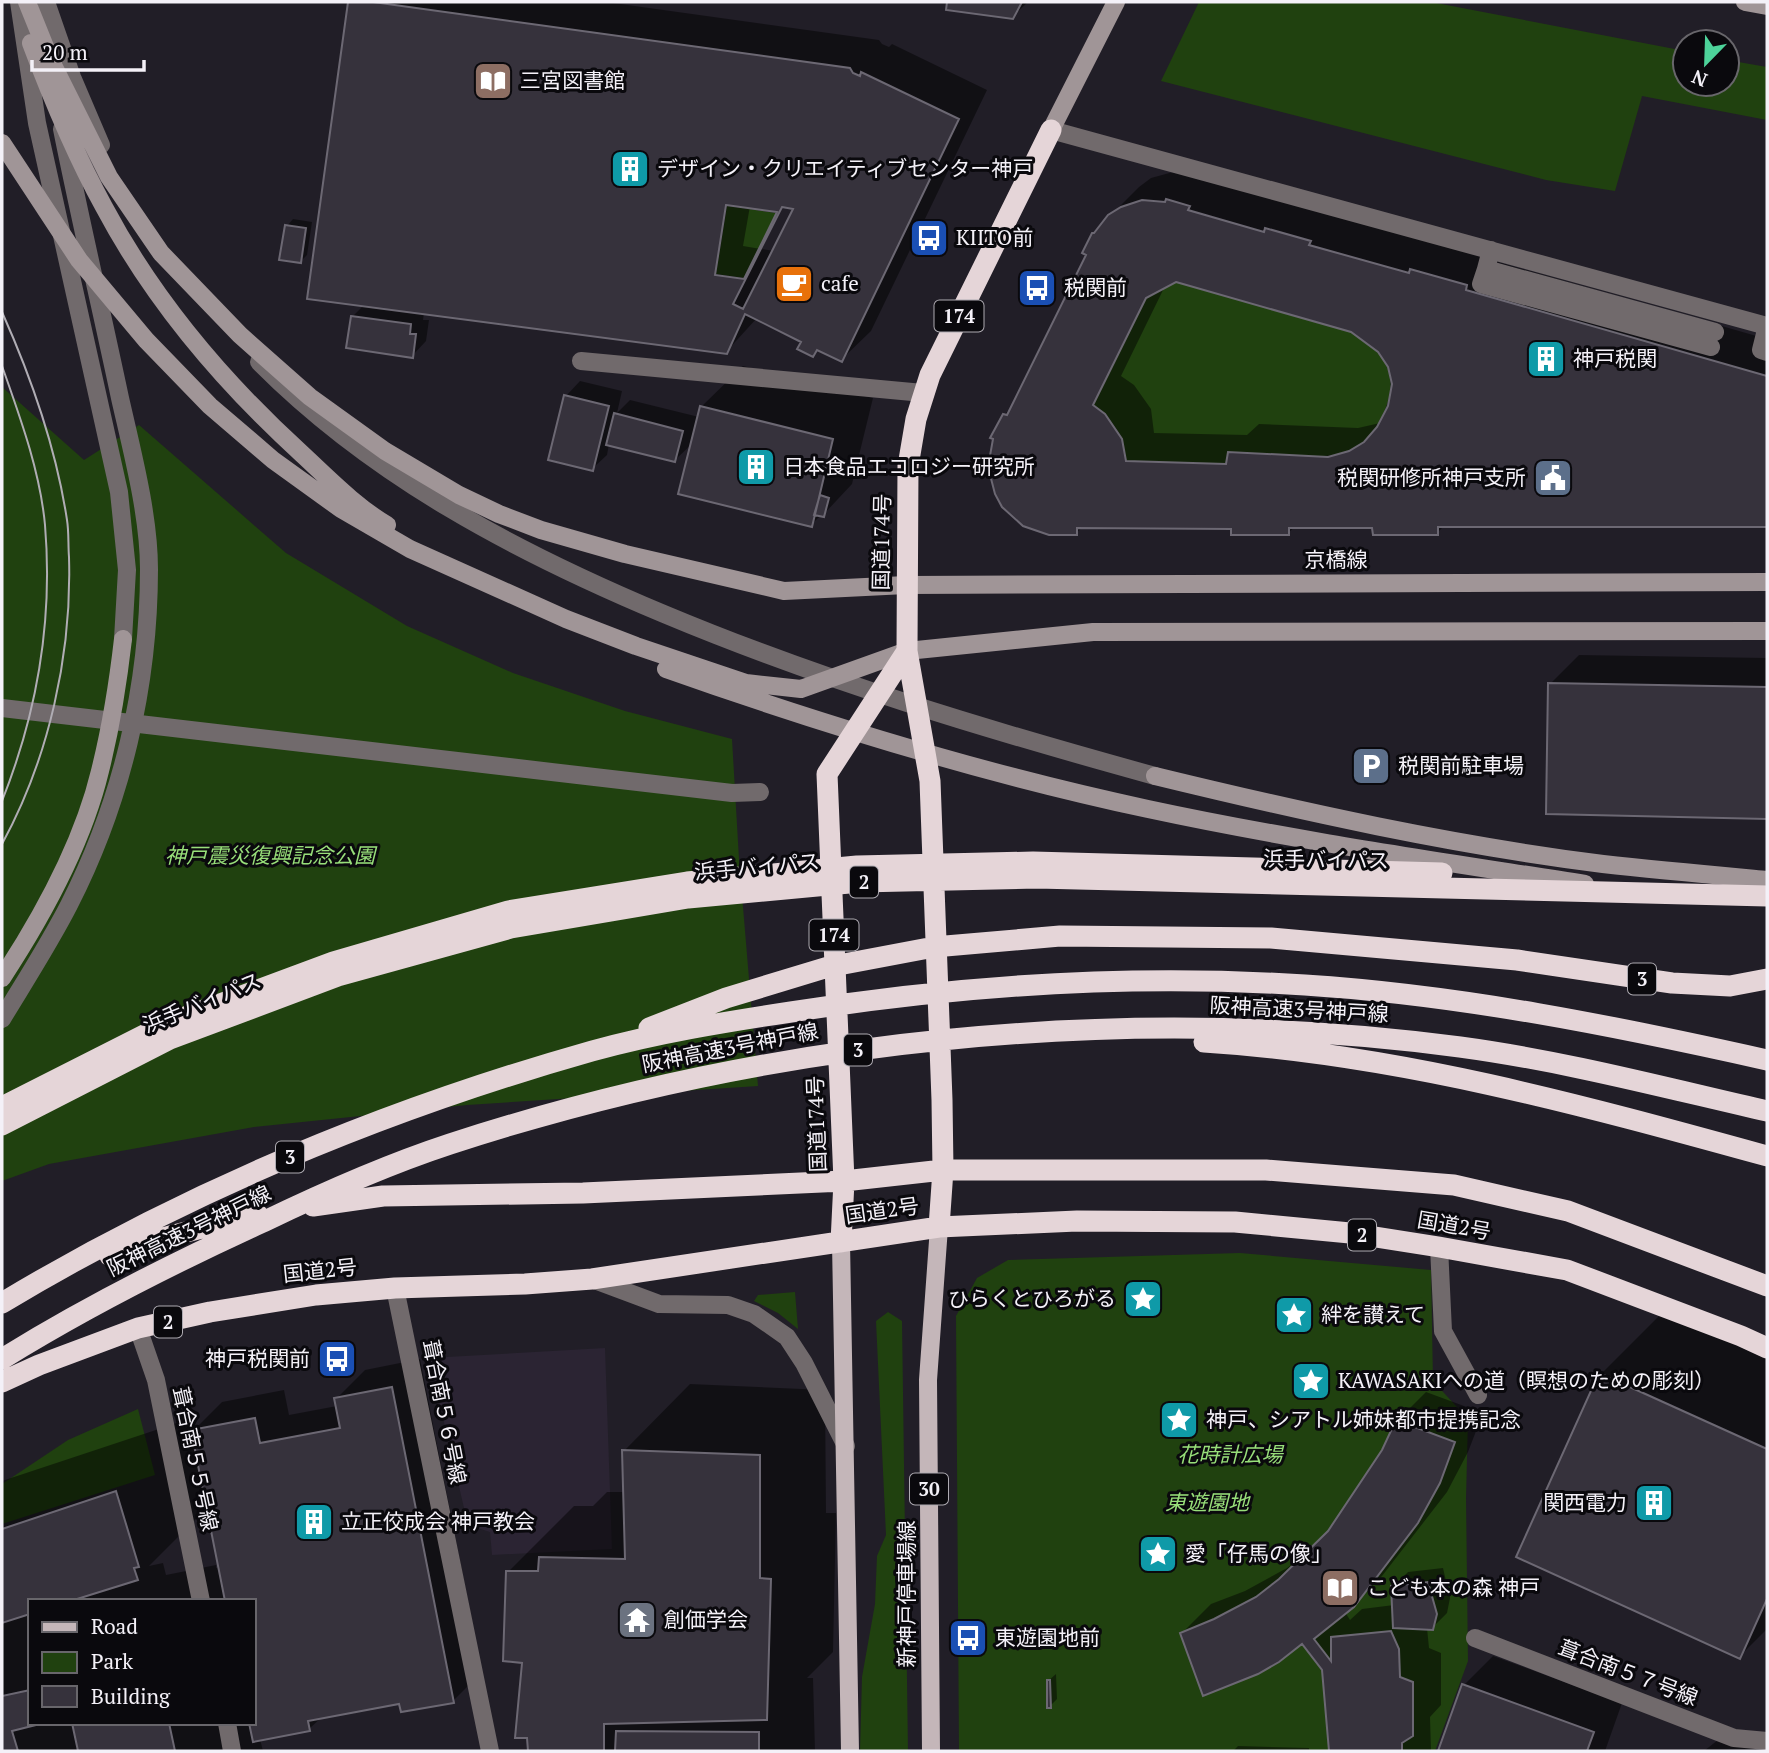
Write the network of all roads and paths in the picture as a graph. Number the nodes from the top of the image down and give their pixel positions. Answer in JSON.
{"nodes":[{"id":1,"x":27,"y":2,"type":"edge"},
{"id":2,"x":43,"y":2,"type":"edge"},
{"id":3,"x":1116,"y":2,"type":"edge"},
{"id":4,"x":1745,"y":2,"type":"edge"},
{"id":5,"x":1767,"y":6,"type":"edge"},
{"id":6,"x":21,"y":11,"type":"edge"},
{"id":7,"x":1051,"y":130,"type":"junction"},
{"id":8,"x":2,"y":143,"type":"edge"},
{"id":9,"x":1491,"y":250,"type":"junction"},
{"id":10,"x":1713,"y":339,"type":"dead end"},
{"id":11,"x":1767,"y":352,"type":"edge"},
{"id":12,"x":581,"y":361,"type":"dead end"},
{"id":13,"x":923,"y":393,"type":"junction"},
{"id":14,"x":1767,"y":582,"type":"edge"},
{"id":15,"x":906,"y":585,"type":"junction"},
{"id":16,"x":1767,"y":631,"type":"edge"},
{"id":17,"x":907,"y":651,"type":"junction"},
{"id":18,"x":2,"y":708,"type":"edge"},
{"id":19,"x":760,"y":792,"type":"dead end"},
{"id":20,"x":1767,"y":881,"type":"edge"},
{"id":21,"x":1635,"y":892,"type":"junction"},
{"id":22,"x":1767,"y":896,"type":"edge"},
{"id":23,"x":2,"y":978,"type":"edge"},
{"id":24,"x":1767,"y":979,"type":"edge"},
{"id":25,"x":2,"y":1019,"type":"edge"},
{"id":26,"x":1050,"y":1033,"type":"junction"},
{"id":27,"x":595,"y":1050,"type":"junction"},
{"id":28,"x":1767,"y":1060,"type":"edge"},
{"id":29,"x":2,"y":1107,"type":"edge"},
{"id":30,"x":1767,"y":1111,"type":"edge"},
{"id":31,"x":2,"y":1125,"type":"edge"},
{"id":32,"x":1767,"y":1156,"type":"edge"},
{"id":33,"x":943,"y":1170,"type":"junction"},
{"id":34,"x":844,"y":1181,"type":"junction"},
{"id":35,"x":939,"y":1227,"type":"junction"},
{"id":36,"x":841,"y":1242,"type":"junction"},
{"id":37,"x":1439,"y":1247,"type":"junction"},
{"id":38,"x":592,"y":1279,"type":"junction"},
{"id":39,"x":1767,"y":1286,"type":"edge"},
{"id":40,"x":395,"y":1288,"type":"junction"},
{"id":41,"x":2,"y":1303,"type":"edge"},
{"id":42,"x":138,"y":1328,"type":"junction"},
{"id":43,"x":1767,"y":1348,"type":"edge"},
{"id":44,"x":2,"y":1359,"type":"edge"},
{"id":45,"x":2,"y":1382,"type":"edge"},
{"id":46,"x":1478,"y":1395,"type":"dead end"},
{"id":47,"x":846,"y":1446,"type":"junction"},
{"id":48,"x":201,"y":1599,"type":"edge"},
{"id":49,"x":1475,"y":1638,"type":"dead end"},
{"id":50,"x":226,"y":1725,"type":"edge"},
{"id":51,"x":1767,"y":1741,"type":"edge"},
{"id":52,"x":232,"y":1751,"type":"edge"},
{"id":53,"x":490,"y":1751,"type":"edge"},
{"id":54,"x":849,"y":1751,"type":"edge"},
{"id":55,"x":930,"y":1751,"type":"edge"}],
"edges":[{"from":1,"to":15,"type":"street","name":"京橋線"},
{"from":2,"to":20,"type":"street"},
{"from":2,"to":25,"type":"street"},
{"from":3,"to":7,"type":"street"},
{"from":4,"to":5,"type":"street"},
{"from":6,"to":21,"type":"street"},
{"from":6,"to":23,"type":"street"},
{"from":7,"to":9,"type":"street"},
{"from":7,"to":13,"type":"highway","name":"国道174号","number":"174"},
{"from":8,"to":17,"type":"street"},
{"from":9,"to":10,"type":"street"},
{"from":9,"to":11,"type":"street"},
{"from":12,"to":13,"type":"street"},
{"from":13,"to":15,"type":"highway","name":"国道174号","number":"174"},
{"from":14,"to":15,"type":"street","name":"京橋線"},
{"from":15,"to":17,"type":"highway","name":"国道174号","number":"174"},
{"from":16,"to":17,"type":"street"},
{"from":17,"to":33,"type":"highway","name":"国道174号","number":"174"},
{"from":17,"to":34,"type":"highway","name":"国道174号","number":"174"},
{"from":18,"to":19,"type":"street"},
{"from":20,"to":29,"type":"highway","name":"浜手バイパス","number":"2"},
{"from":21,"to":22,"type":"highway","name":"浜手バイパス","number":"2"},
{"from":21,"to":31,"type":"highway","name":"浜手バイパス","number":"2"},
{"from":24,"to":27,"type":"highway","number":"3"},
{"from":26,"to":30,"type":"highway","name":"阪神高速3号神戸線","number":"3"},
{"from":26,"to":32,"type":"highway","number":"3"},
{"from":26,"to":44,"type":"highway","name":"阪神高速3号神戸線","number":"3"},
{"from":27,"to":28,"type":"highway","name":"阪神高速3号神戸線","number":"3"},
{"from":27,"to":41,"type":"highway","name":"阪神高速3号神戸線","number":"3"},
{"from":33,"to":34,"type":"highway","name":"国道2号"},
{"from":33,"to":35,"type":"highway","name":"国道174号","number":"174"},
{"from":33,"to":39,"type":"highway","name":"国道2号"},
{"from":34,"to":36,"type":"highway","name":"国道174号","number":"174"},
{"from":34,"to":41,"type":"highway","name":"国道2号"},
{"from":35,"to":36,"type":"highway","name":"国道2号","number":"2"},
{"from":35,"to":37,"type":"highway","name":"国道2号","number":"2"},
{"from":35,"to":55,"type":"main road","name":"新神戸停車場線","number":"30"},
{"from":36,"to":38,"type":"highway","name":"国道2号","number":"2"},
{"from":36,"to":47,"type":"main road"},
{"from":37,"to":43,"type":"highway","name":"国道2号","number":"2"},
{"from":37,"to":46,"type":"street"},
{"from":38,"to":40,"type":"highway","name":"国道2号","number":"2"},
{"from":38,"to":47,"type":"street"},
{"from":40,"to":42,"type":"highway","name":"国道2号","number":"2"},
{"from":40,"to":53,"type":"street","name":"葺合南５６号線"},
{"from":42,"to":45,"type":"highway","name":"国道2号","number":"2"},
{"from":42,"to":48,"type":"street","name":"葺合南５５号線"},
{"from":47,"to":54,"type":"main road"},
{"from":49,"to":51,"type":"street","name":"葺合南５７号線"},
{"from":50,"to":52,"type":"street"}]}
